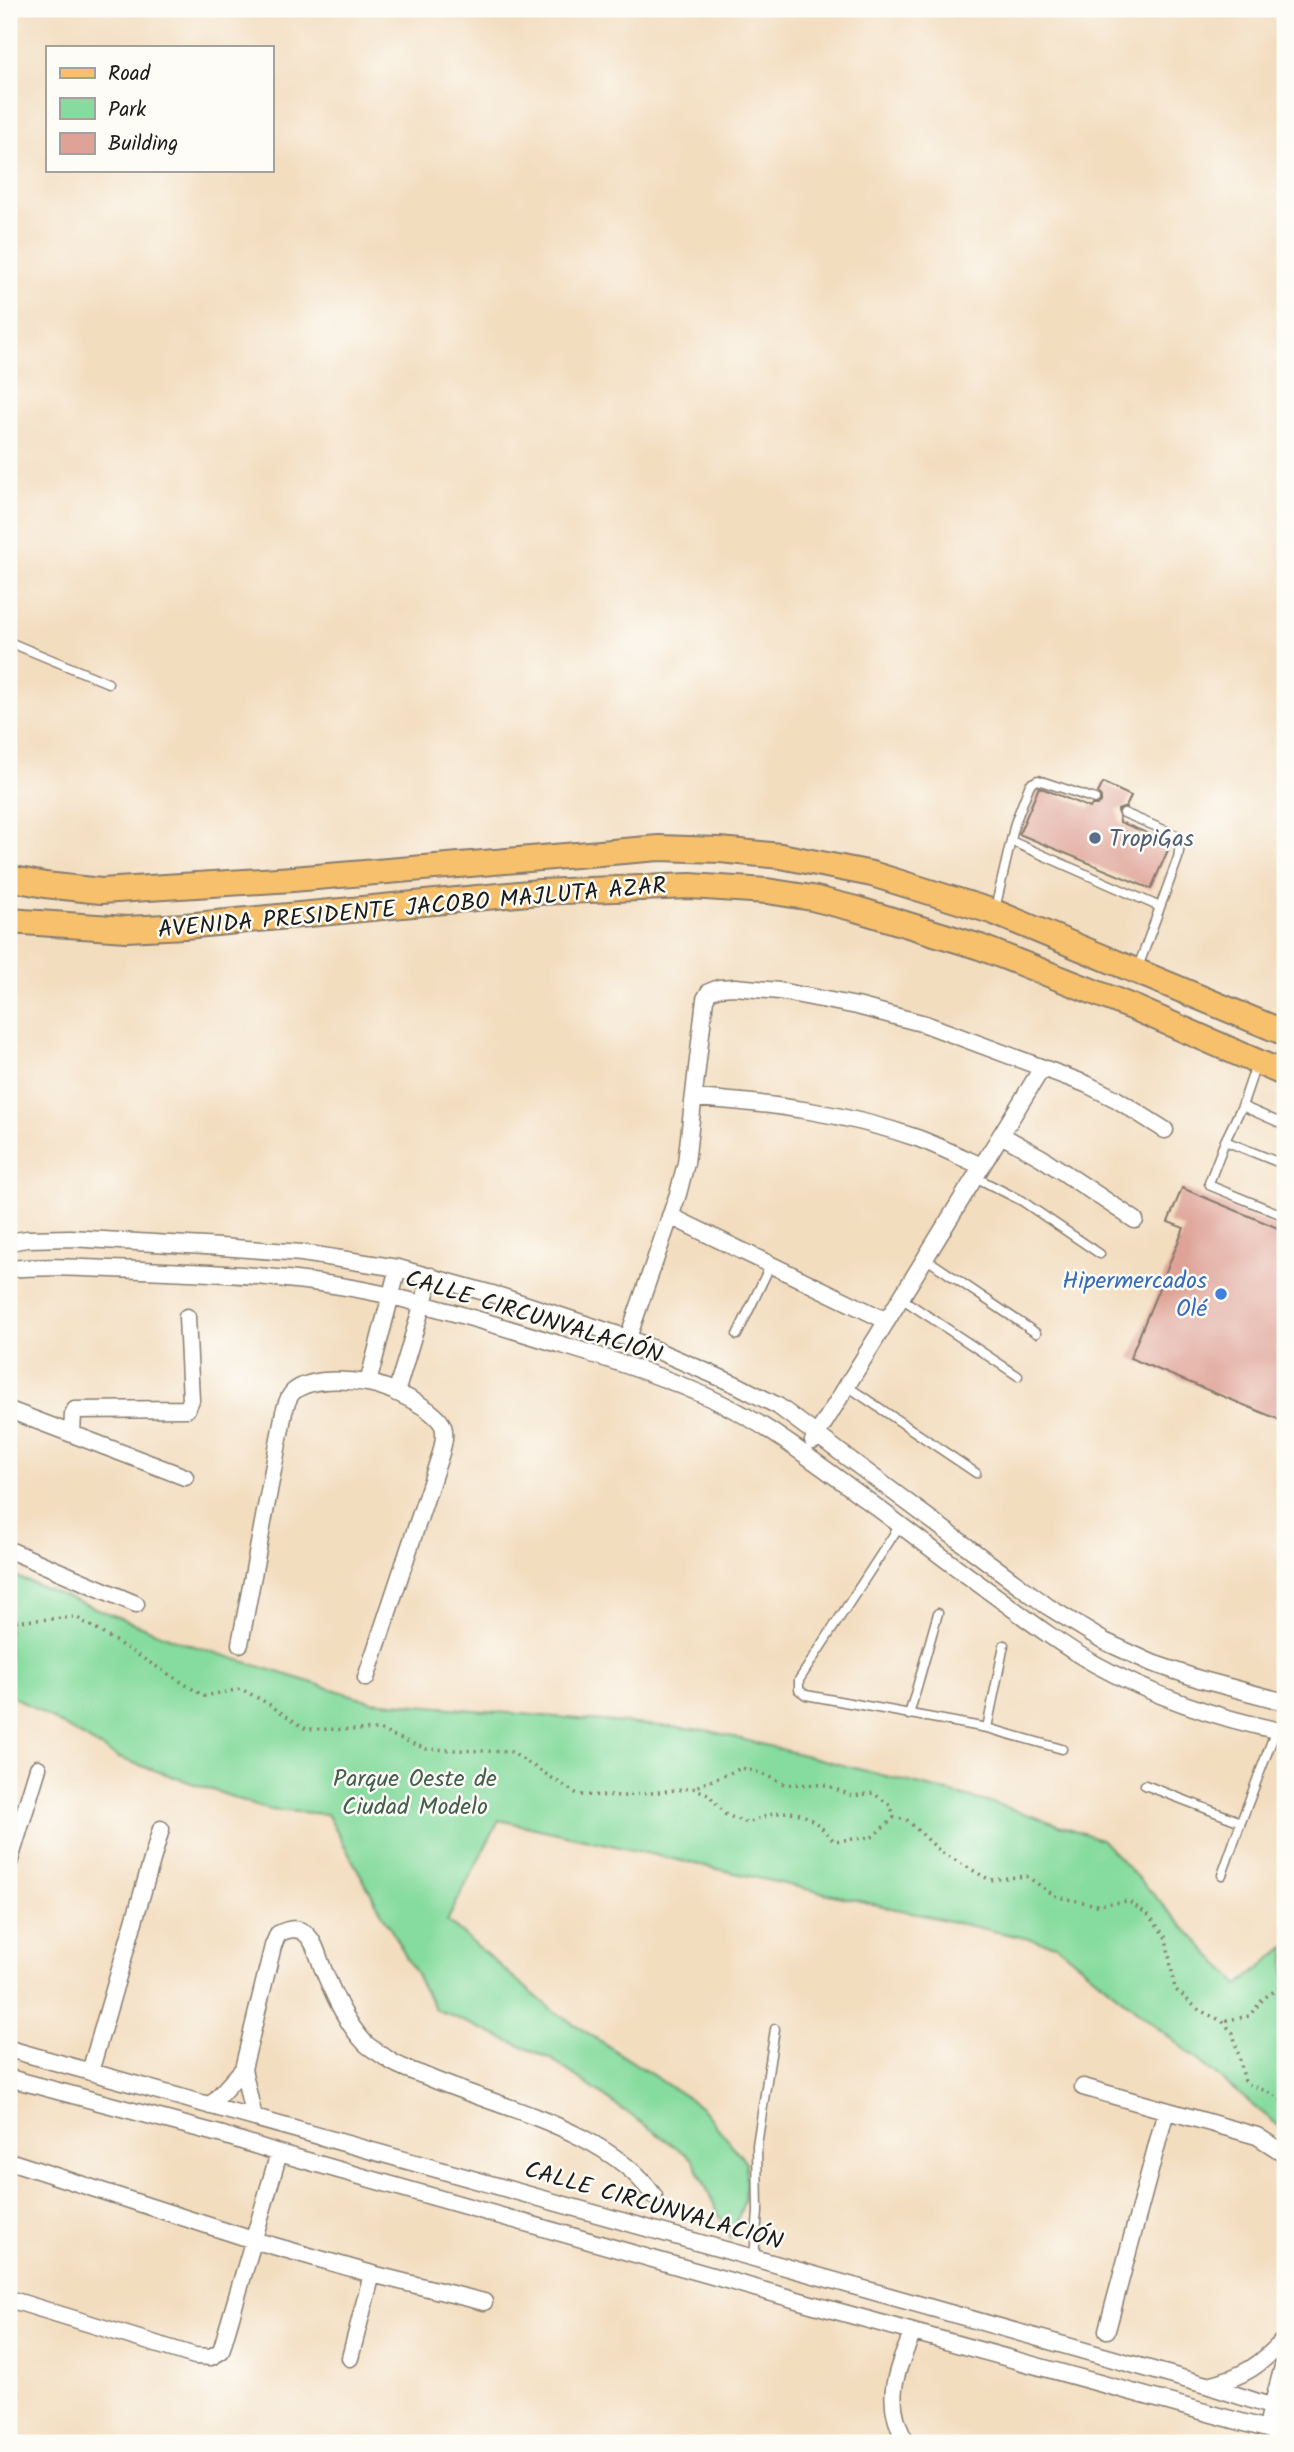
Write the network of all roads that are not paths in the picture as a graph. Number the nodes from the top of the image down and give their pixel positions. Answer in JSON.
{"nodes":[{"id":1,"x":9,"y":642,"type":"edge"},
{"id":2,"x":108,"y":683,"type":"dead end"},
{"id":3,"x":1095,"y":799,"type":"dead end"},
{"id":4,"x":1124,"y":813,"type":"dead end"},
{"id":5,"x":1011,"y":841,"type":"junction"},
{"id":6,"x":9,"y":878,"type":"edge"},
{"id":7,"x":1160,"y":907,"type":"junction"},
{"id":8,"x":994,"y":912,"type":"junction"},
{"id":9,"x":9,"y":921,"type":"edge"},
{"id":10,"x":1136,"y":970,"type":"junction"},
{"id":11,"x":1285,"y":1033,"type":"edge"},
{"id":12,"x":1257,"y":1062,"type":"junction"},
{"id":13,"x":1042,"y":1069,"type":"junction"},
{"id":14,"x":1285,"y":1074,"type":"edge"},
{"id":15,"x":694,"y":1098,"type":"junction"},
{"id":16,"x":1242,"y":1106,"type":"junction"},
{"id":17,"x":1285,"y":1125,"type":"edge"},
{"id":18,"x":1166,"y":1130,"type":"dead end"},
{"id":19,"x":1001,"y":1135,"type":"junction"},
{"id":20,"x":1225,"y":1141,"type":"junction"},
{"id":21,"x":1285,"y":1166,"type":"edge"},
{"id":22,"x":979,"y":1172,"type":"junction"},
{"id":23,"x":670,"y":1216,"type":"junction"},
{"id":24,"x":1285,"y":1216,"type":"edge"},
{"id":25,"x":1135,"y":1220,"type":"dead end"},
{"id":26,"x":9,"y":1242,"type":"edge"},
{"id":27,"x":1100,"y":1254,"type":"dead end"},
{"id":28,"x":925,"y":1258,"type":"junction"},
{"id":29,"x":771,"y":1265,"type":"junction"},
{"id":30,"x":398,"y":1268,"type":"junction"},
{"id":31,"x":9,"y":1269,"type":"edge"},
{"id":32,"x":431,"y":1276,"type":"junction"},
{"id":33,"x":390,"y":1296,"type":"junction"},
{"id":34,"x":901,"y":1298,"type":"junction"},
{"id":35,"x":423,"y":1305,"type":"junction"},
{"id":36,"x":187,"y":1317,"type":"dead end"},
{"id":37,"x":887,"y":1321,"type":"junction"},
{"id":38,"x":1036,"y":1334,"type":"dead end"},
{"id":39,"x":737,"y":1335,"type":"dead end"},
{"id":40,"x":628,"y":1338,"type":"junction"},
{"id":41,"x":1018,"y":1376,"type":"dead end"},
{"id":42,"x":368,"y":1383,"type":"junction"},
{"id":43,"x":847,"y":1386,"type":"junction"},
{"id":44,"x":396,"y":1393,"type":"junction"},
{"id":45,"x":9,"y":1410,"type":"edge"},
{"id":46,"x":72,"y":1434,"type":"junction"},
{"id":47,"x":818,"y":1434,"type":"junction"},
{"id":48,"x":804,"y":1455,"type":"junction"},
{"id":49,"x":976,"y":1473,"type":"dead end"},
{"id":50,"x":185,"y":1477,"type":"dead end"},
{"id":51,"x":900,"y":1525,"type":"junction"},
{"id":52,"x":9,"y":1550,"type":"edge"},
{"id":53,"x":136,"y":1604,"type":"dead end"},
{"id":54,"x":938,"y":1613,"type":"dead end"},
{"id":55,"x":240,"y":1644,"type":"dead end"},
{"id":56,"x":1004,"y":1645,"type":"dead end"},
{"id":57,"x":366,"y":1678,"type":"dead end"},
{"id":58,"x":1282,"y":1700,"type":"edge"},
{"id":59,"x":909,"y":1714,"type":"junction"},
{"id":60,"x":987,"y":1728,"type":"junction"},
{"id":61,"x":1280,"y":1731,"type":"edge"},
{"id":62,"x":1062,"y":1749,"type":"dead end"},
{"id":63,"x":38,"y":1768,"type":"dead end"},
{"id":64,"x":1145,"y":1785,"type":"dead end"},
{"id":65,"x":1241,"y":1822,"type":"junction"},
{"id":66,"x":161,"y":1829,"type":"dead end"},
{"id":67,"x":9,"y":1863,"type":"edge"},
{"id":68,"x":1222,"y":1875,"type":"dead end"},
{"id":69,"x":775,"y":2029,"type":"dead end"},
{"id":70,"x":9,"y":2049,"type":"edge"},
{"id":71,"x":243,"y":2069,"type":"junction"},
{"id":72,"x":90,"y":2072,"type":"junction"},
{"id":73,"x":9,"y":2078,"type":"edge"},
{"id":74,"x":1083,"y":2087,"type":"dead end"},
{"id":75,"x":210,"y":2106,"type":"junction"},
{"id":76,"x":1166,"y":2111,"type":"junction"},
{"id":77,"x":232,"y":2112,"type":"junction"},
{"id":78,"x":254,"y":2118,"type":"junction"},
{"id":79,"x":223,"y":2135,"type":"junction"},
{"id":80,"x":279,"y":2153,"type":"junction"},
{"id":81,"x":1285,"y":2154,"type":"edge"},
{"id":82,"x":9,"y":2161,"type":"edge"},
{"id":83,"x":654,"y":2196,"type":"dead end"},
{"id":84,"x":253,"y":2240,"type":"junction"},
{"id":85,"x":754,"y":2257,"type":"junction"},
{"id":86,"x":372,"y":2274,"type":"junction"},
{"id":87,"x":9,"y":2299,"type":"edge"},
{"id":88,"x":484,"y":2302,"type":"dead end"},
{"id":89,"x":1107,"y":2330,"type":"dead end"},
{"id":90,"x":913,"y":2332,"type":"junction"},
{"id":91,"x":1285,"y":2339,"type":"edge"},
{"id":92,"x":350,"y":2358,"type":"dead end"},
{"id":93,"x":1285,"y":2360,"type":"edge"},
{"id":94,"x":1206,"y":2385,"type":"junction"},
{"id":95,"x":1279,"y":2409,"type":"edge"},
{"id":96,"x":1266,"y":2428,"type":"junction"},
{"id":97,"x":1285,"y":2434,"type":"edge"},
{"id":98,"x":906,"y":2443,"type":"edge"}],
"edges":[{"from":1,"to":2,"type":"lane"},
{"from":3,"to":5,"type":"lane"},
{"from":4,"to":7,"type":"lane"},
{"from":5,"to":7,"type":"lane"},
{"from":5,"to":8,"type":"lane"},
{"from":6,"to":8,"type":"main road","name":"AVENIDA PRESIDENTE JACOBO MAJLUTA AZAR"},
{"from":7,"to":10,"type":"lane"},
{"from":8,"to":10,"type":"main road","name":"AVENIDA PRESIDENTE JACOBO MAJLUTA AZAR"},
{"from":9,"to":12,"type":"main road","name":"AVENIDA PRESIDENTE JACOBO MAJLUTA AZAR"},
{"from":10,"to":11,"type":"main road","name":"AVENIDA PRESIDENTE JACOBO MAJLUTA AZAR"},
{"from":12,"to":14,"type":"main road","name":"AVENIDA PRESIDENTE JACOBO MAJLUTA AZAR"},
{"from":12,"to":16,"type":"lane"},
{"from":13,"to":15,"type":"street"},
{"from":13,"to":18,"type":"street"},
{"from":13,"to":19,"type":"street"},
{"from":15,"to":22,"type":"street"},
{"from":15,"to":23,"type":"street"},
{"from":16,"to":17,"type":"lane"},
{"from":16,"to":20,"type":"lane"},
{"from":19,"to":22,"type":"street"},
{"from":19,"to":25,"type":"street"},
{"from":20,"to":21,"type":"lane"},
{"from":20,"to":24,"type":"lane"},
{"from":22,"to":27,"type":"lane"},
{"from":22,"to":28,"type":"street"},
{"from":23,"to":29,"type":"street"},
{"from":23,"to":40,"type":"street"},
{"from":26,"to":30,"type":"street","name":"CALLE CIRCUNVALACIÓN"},
{"from":28,"to":34,"type":"street"},
{"from":28,"to":38,"type":"lane"},
{"from":29,"to":37,"type":"street"},
{"from":29,"to":39,"type":"lane"},
{"from":30,"to":32,"type":"street","name":"CALLE CIRCUNVALACIÓN"},
{"from":30,"to":33,"type":"street"},
{"from":31,"to":33,"type":"street","name":"CALLE CIRCUNVALACIÓN"},
{"from":32,"to":35,"type":"street"},
{"from":32,"to":40,"type":"street","name":"CALLE CIRCUNVALACIÓN"},
{"from":33,"to":35,"type":"street","name":"CALLE CIRCUNVALACIÓN"},
{"from":33,"to":42,"type":"street"},
{"from":34,"to":37,"type":"street"},
{"from":34,"to":41,"type":"lane"},
{"from":35,"to":44,"type":"street"},
{"from":35,"to":48,"type":"street","name":"CALLE CIRCUNVALACIÓN"},
{"from":36,"to":46,"type":"street"},
{"from":37,"to":43,"type":"street"},
{"from":40,"to":47,"type":"street","name":"CALLE CIRCUNVALACIÓN"},
{"from":42,"to":44,"type":"street"},
{"from":42,"to":55,"type":"street"},
{"from":43,"to":47,"type":"street"},
{"from":43,"to":49,"type":"lane"},
{"from":44,"to":57,"type":"street"},
{"from":45,"to":46,"type":"street"},
{"from":46,"to":50,"type":"street"},
{"from":47,"to":48,"type":"street"},
{"from":47,"to":58,"type":"street","name":"CALLE CIRCUNVALACIÓN"},
{"from":48,"to":51,"type":"street","name":"CALLE CIRCUNVALACIÓN"},
{"from":51,"to":59,"type":"lane"},
{"from":51,"to":61,"type":"street","name":"CALLE CIRCUNVALACIÓN"},
{"from":52,"to":53,"type":"street"},
{"from":54,"to":59,"type":"lane"},
{"from":56,"to":60,"type":"lane"},
{"from":59,"to":60,"type":"lane"},
{"from":60,"to":62,"type":"lane"},
{"from":61,"to":65,"type":"lane"},
{"from":63,"to":67,"type":"street"},
{"from":64,"to":65,"type":"lane"},
{"from":65,"to":68,"type":"lane"},
{"from":66,"to":72,"type":"street"},
{"from":69,"to":85,"type":"lane"},
{"from":70,"to":72,"type":"street","name":"CALLE CIRCUNVALACIÓN"},
{"from":71,"to":75,"type":"street"},
{"from":71,"to":78,"type":"street"},
{"from":71,"to":83,"type":"street"},
{"from":72,"to":75,"type":"street","name":"CALLE CIRCUNVALACIÓN"},
{"from":73,"to":79,"type":"street"},
{"from":74,"to":76,"type":"street"},
{"from":75,"to":77,"type":"street","name":"CALLE CIRCUNVALACIÓN"},
{"from":76,"to":81,"type":"street"},
{"from":76,"to":89,"type":"street"},
{"from":77,"to":78,"type":"street","name":"CALLE CIRCUNVALACIÓN"},
{"from":77,"to":79,"type":"street"},
{"from":78,"to":85,"type":"street","name":"CALLE CIRCUNVALACIÓN"},
{"from":79,"to":80,"type":"street"},
{"from":80,"to":84,"type":"street"},
{"from":80,"to":90,"type":"street"},
{"from":82,"to":84,"type":"street"},
{"from":84,"to":86,"type":"street"},
{"from":84,"to":87,"type":"street"},
{"from":85,"to":94,"type":"street","name":"CALLE CIRCUNVALACIÓN"},
{"from":86,"to":88,"type":"street"},
{"from":86,"to":92,"type":"street"},
{"from":90,"to":96,"type":"street"},
{"from":90,"to":98,"type":"street"},
{"from":91,"to":94,"type":"street"},
{"from":93,"to":95,"type":"street"},
{"from":94,"to":95,"type":"street","name":"CALLE CIRCUNVALACIÓN"},
{"from":95,"to":96,"type":"street"},
{"from":96,"to":97,"type":"street"}]}
